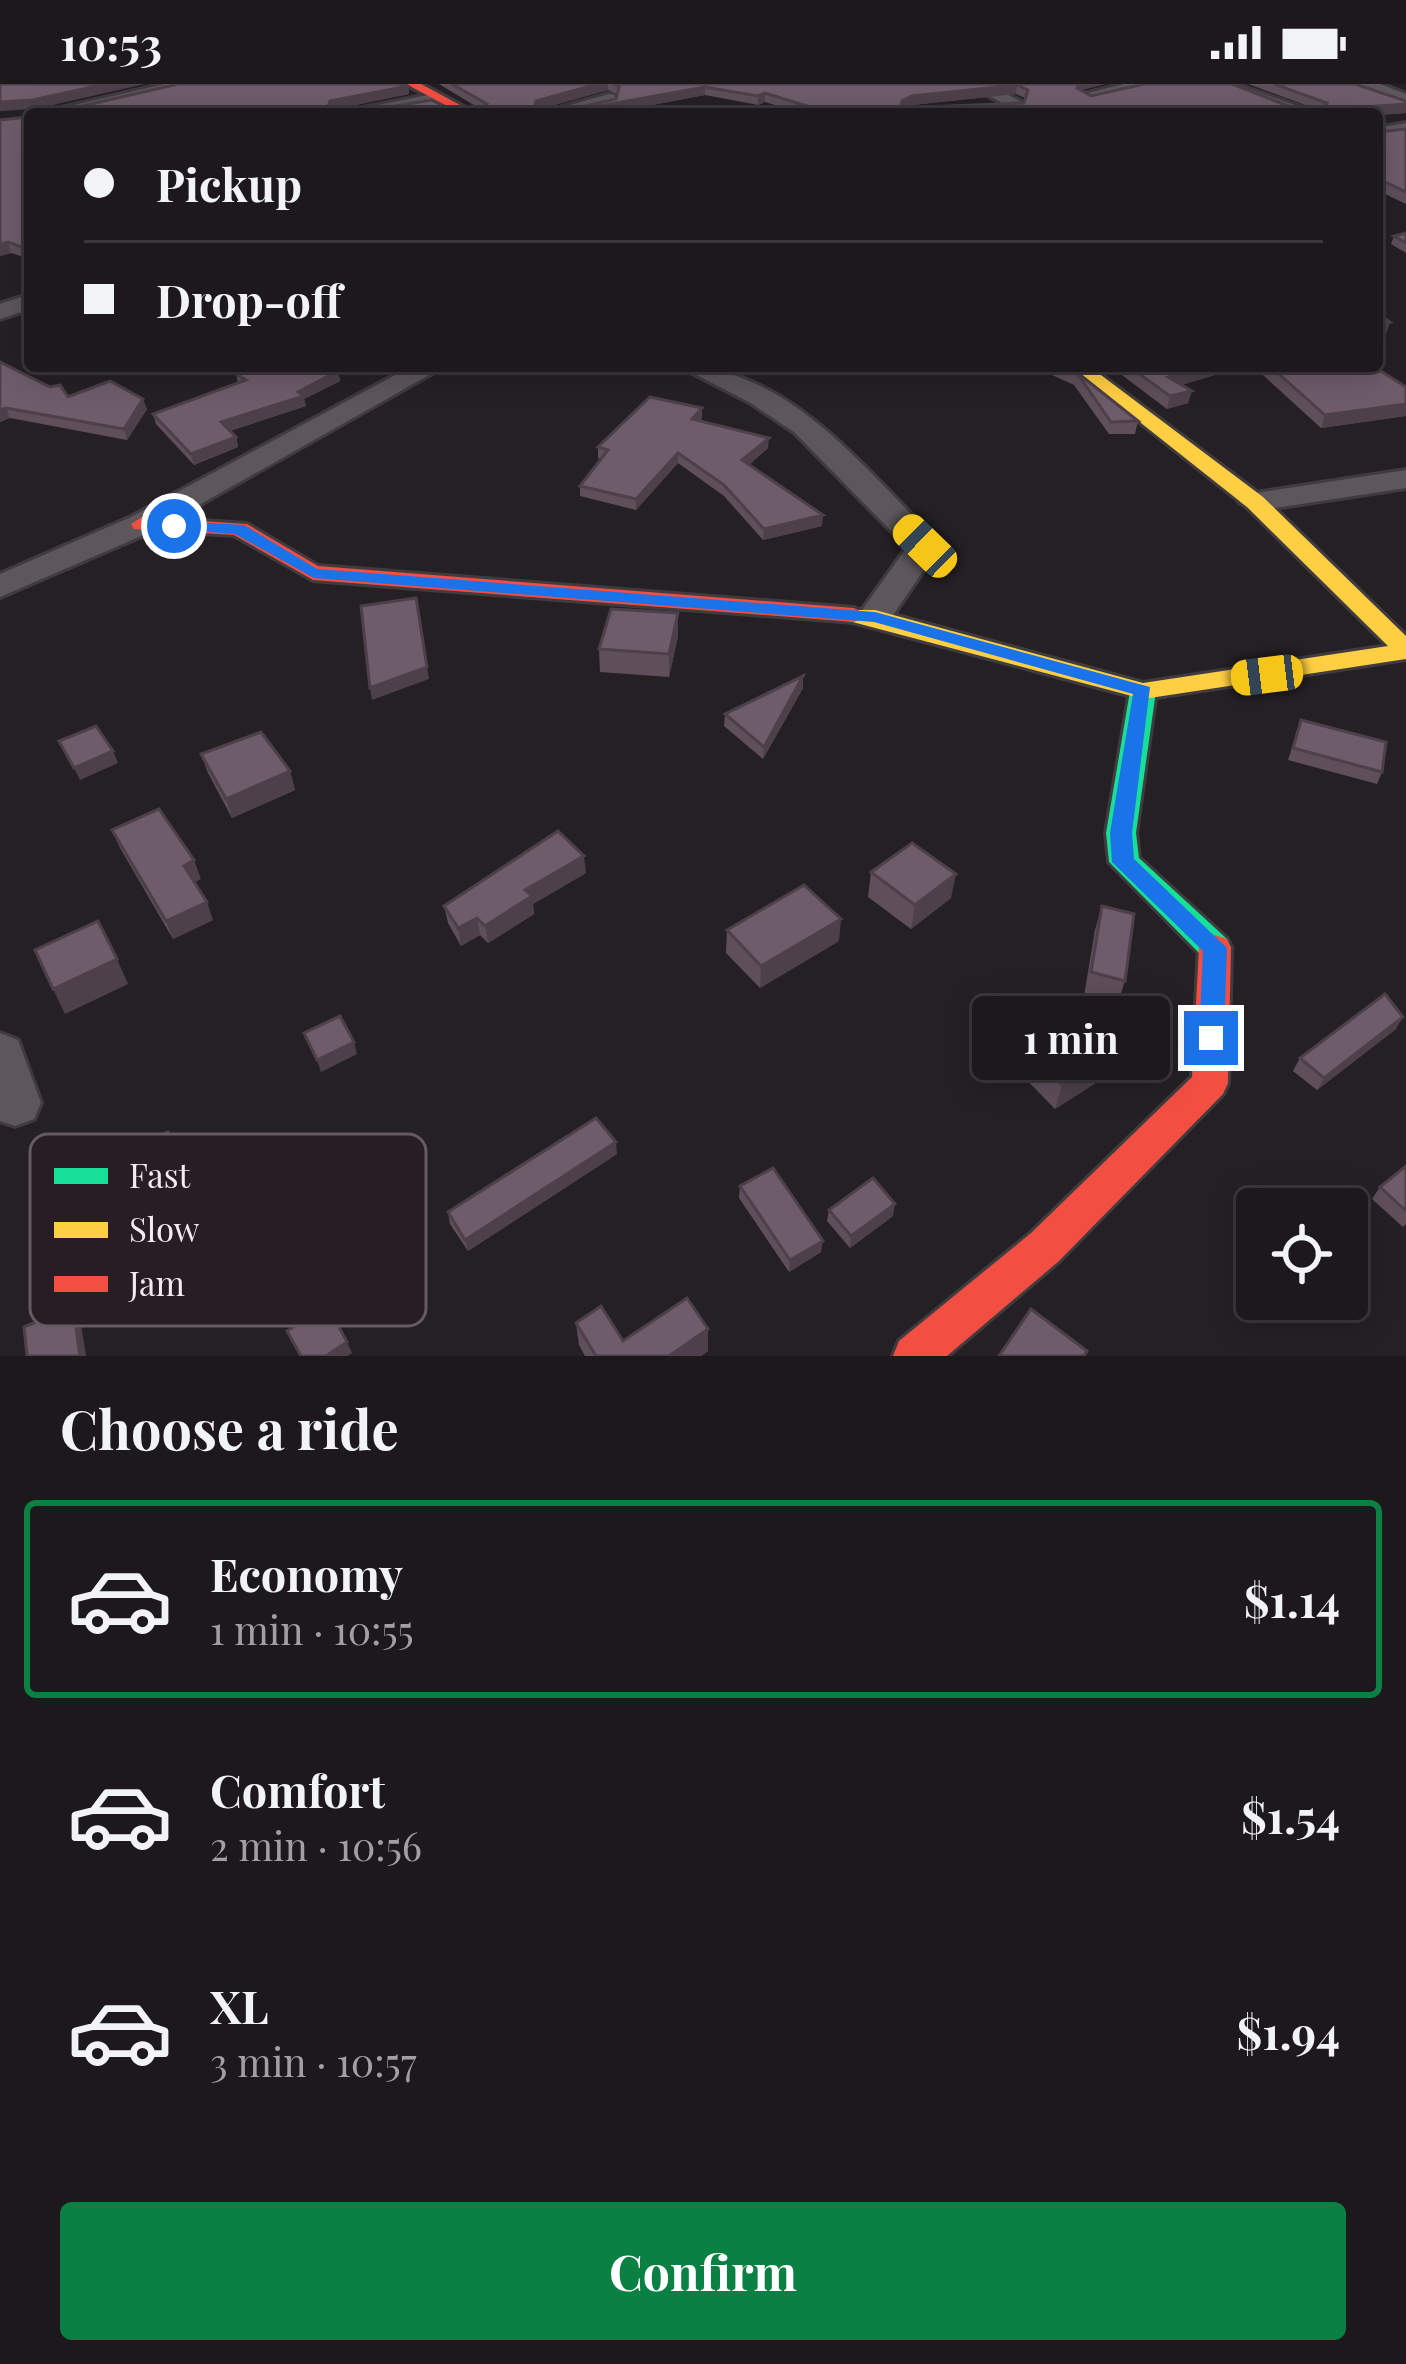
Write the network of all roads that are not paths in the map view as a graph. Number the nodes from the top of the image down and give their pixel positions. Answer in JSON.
{"nodes":[{"id":1,"x":188,"y":84,"type":"edge"},
{"id":2,"x":974,"y":84,"type":"edge"},
{"id":3,"x":1152,"y":84,"type":"edge"},
{"id":4,"x":1219,"y":84,"type":"edge"},
{"id":5,"x":1366,"y":84,"type":"edge"},
{"id":6,"x":423,"y":91,"type":"edge"},
{"id":7,"x":1088,"y":95,"type":"edge"},
{"id":8,"x":609,"y":99,"type":"edge"},
{"id":9,"x":1406,"y":100,"type":"edge"},
{"id":10,"x":974,"y":107,"type":"edge"},
{"id":11,"x":73,"y":108,"type":"edge"},
{"id":12,"x":362,"y":108,"type":"edge"},
{"id":13,"x":458,"y":108,"type":"edge"},
{"id":14,"x":572,"y":108,"type":"edge"},
{"id":15,"x":1293,"y":108,"type":"edge"},
{"id":16,"x":421,"y":372,"type":"edge"},
{"id":17,"x":705,"y":372,"type":"edge"},
{"id":18,"x":1086,"y":372,"type":"edge"},
{"id":19,"x":1406,"y":479,"type":"edge"},
{"id":20,"x":1255,"y":502,"type":"junction"},
{"id":21,"x":142,"y":524,"type":"junction"},
{"id":22,"x":0,"y":587,"type":"edge"},
{"id":23,"x":875,"y":617,"type":"junction"},
{"id":24,"x":1406,"y":651,"type":"edge"},
{"id":25,"x":1143,"y":691,"type":"junction"},
{"id":26,"x":914,"y":1356,"type":"edge"}],
"edges":[{"from":1,"to":11,"type":"street"},
{"from":2,"to":10,"type":"street"},
{"from":3,"to":7,"type":"street"},
{"from":4,"to":15,"type":"street"},
{"from":5,"to":9,"type":"street"},
{"from":6,"to":12,"type":"street"},
{"from":6,"to":13,"type":"street"},
{"from":8,"to":14,"type":"street"},
{"from":16,"to":21,"type":"street"},
{"from":17,"to":23,"type":"street"},
{"from":18,"to":20,"type":"street"},
{"from":19,"to":20,"type":"street"},
{"from":20,"to":24,"type":"street"},
{"from":21,"to":22,"type":"street"},
{"from":21,"to":23,"type":"street"},
{"from":23,"to":25,"type":"street"},
{"from":24,"to":25,"type":"street"},
{"from":25,"to":26,"type":"street"}]}
